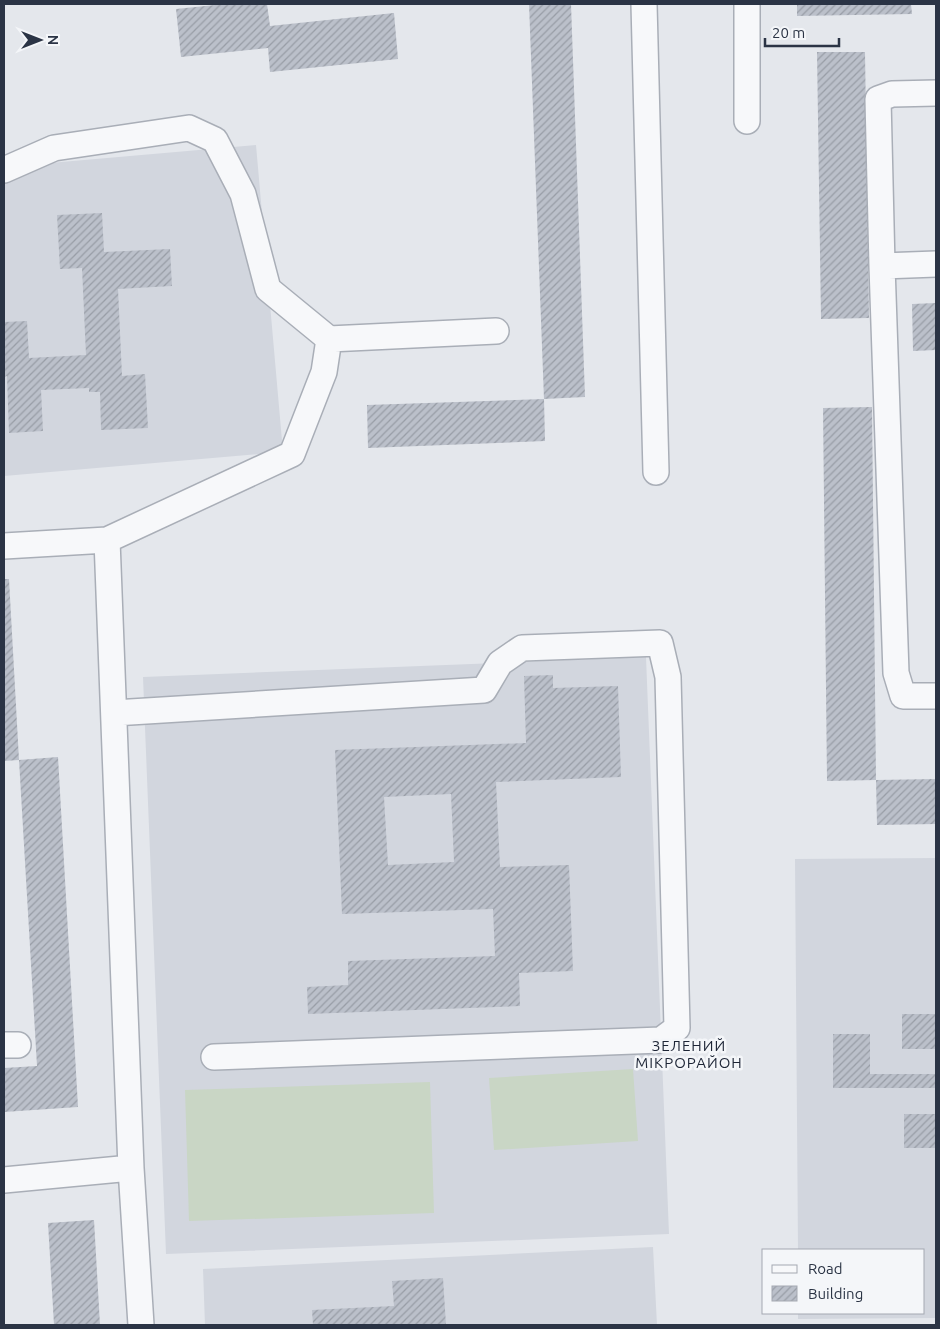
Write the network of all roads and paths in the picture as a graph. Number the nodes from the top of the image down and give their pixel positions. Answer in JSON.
{"nodes":[{"id":1,"x":644,"y":4,"type":"edge"},
{"id":2,"x":747,"y":4,"type":"edge"},
{"id":3,"x":936,"y":93,"type":"edge"},
{"id":4,"x":747,"y":122,"type":"dead end"},
{"id":5,"x":4,"y":170,"type":"edge"},
{"id":6,"x":936,"y":264,"type":"edge"},
{"id":7,"x":882,"y":266,"type":"junction"},
{"id":8,"x":496,"y":331,"type":"dead end"},
{"id":9,"x":329,"y":339,"type":"junction"},
{"id":10,"x":656,"y":472,"type":"dead end"},
{"id":11,"x":107,"y":540,"type":"junction"},
{"id":12,"x":4,"y":546,"type":"edge"},
{"id":13,"x":936,"y":696,"type":"edge"},
{"id":14,"x":114,"y":713,"type":"junction"},
{"id":15,"x":214,"y":1057,"type":"dead end"},
{"id":16,"x":131,"y":1168,"type":"junction"},
{"id":17,"x":4,"y":1180,"type":"edge"},
{"id":18,"x":141,"y":1325,"type":"edge"}],
"edges":[{"from":1,"to":10,"type":"lane"},
{"from":2,"to":4,"type":"lane"},
{"from":3,"to":7,"type":"lane"},
{"from":5,"to":9,"type":"lane"},
{"from":6,"to":7,"type":"lane"},
{"from":7,"to":13,"type":"lane"},
{"from":8,"to":9,"type":"lane"},
{"from":9,"to":11,"type":"lane"},
{"from":11,"to":12,"type":"lane"},
{"from":11,"to":14,"type":"lane"},
{"from":14,"to":15,"type":"lane"},
{"from":14,"to":16,"type":"lane"},
{"from":16,"to":17,"type":"lane"},
{"from":16,"to":18,"type":"lane"}]}
